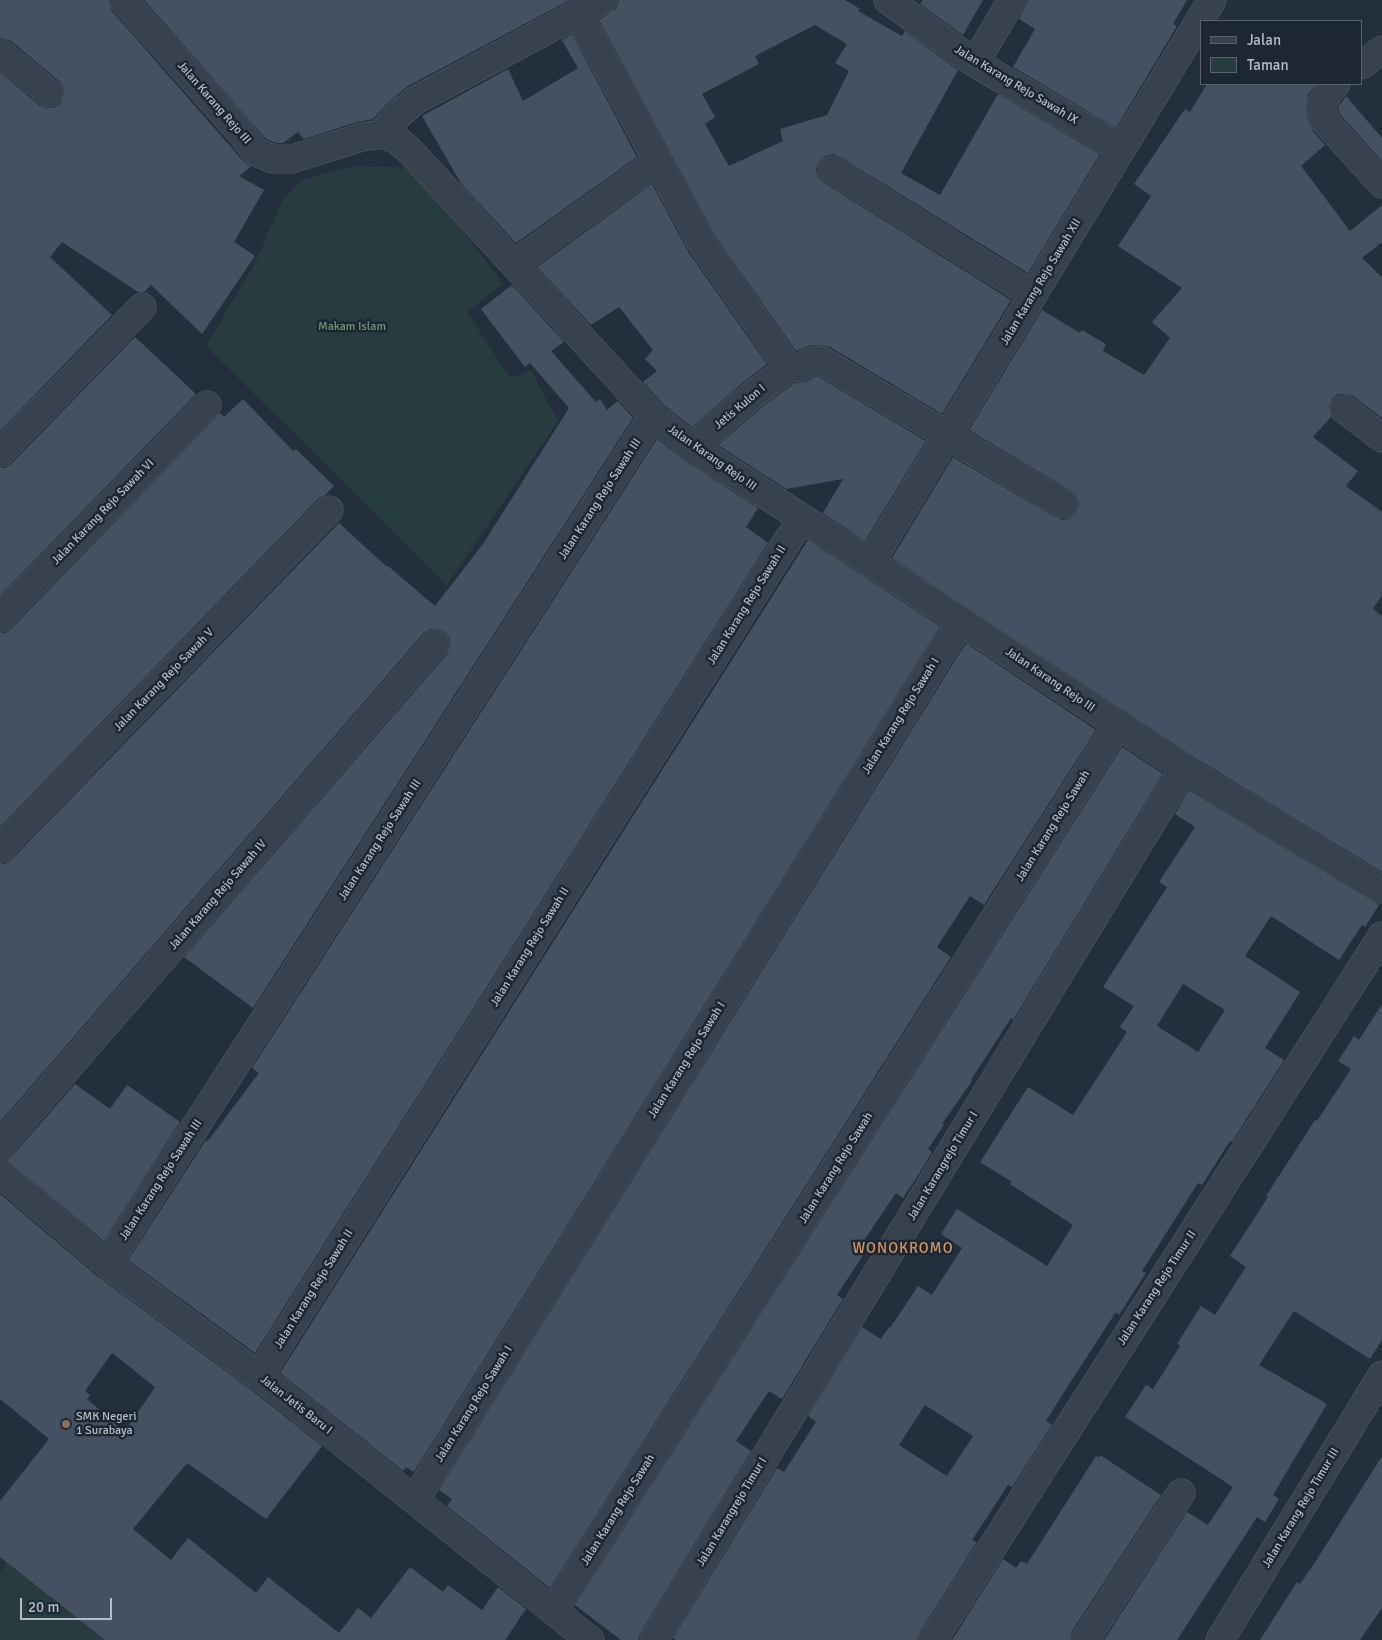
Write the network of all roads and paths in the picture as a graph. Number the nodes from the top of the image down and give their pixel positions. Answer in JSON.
{"nodes":[{"id":1,"x":123,"y":0,"type":"edge"},
{"id":2,"x":603,"y":0,"type":"edge"},
{"id":3,"x":888,"y":0,"type":"edge"},
{"id":4,"x":1012,"y":0,"type":"edge"},
{"id":5,"x":1212,"y":0,"type":"edge"},
{"id":6,"x":578,"y":14,"type":"junction"},
{"id":7,"x":1382,"y":50,"type":"edge"},
{"id":8,"x":0,"y":52,"type":"edge"},
{"id":9,"x":975,"y":62,"type":"junction"},
{"id":10,"x":1362,"y":64,"type":"edge"},
{"id":11,"x":1335,"y":85,"type":"edge"},
{"id":12,"x":49,"y":93,"type":"dead end"},
{"id":13,"x":381,"y":134,"type":"junction"},
{"id":14,"x":1122,"y":149,"type":"junction"},
{"id":15,"x":658,"y":161,"type":"junction"},
{"id":16,"x":832,"y":170,"type":"dead end"},
{"id":17,"x":1382,"y":184,"type":"edge"},
{"id":18,"x":514,"y":264,"type":"junction"},
{"id":19,"x":1033,"y":296,"type":"junction"},
{"id":20,"x":142,"y":307,"type":"dead end"},
{"id":21,"x":789,"y":368,"type":"junction"},
{"id":22,"x":207,"y":405,"type":"dead end"},
{"id":23,"x":1344,"y":409,"type":"dead end"},
{"id":24,"x":654,"y":416,"type":"junction"},
{"id":25,"x":948,"y":435,"type":"junction"},
{"id":26,"x":1382,"y":438,"type":"edge"},
{"id":27,"x":692,"y":447,"type":"junction"},
{"id":28,"x":0,"y":453,"type":"edge"},
{"id":29,"x":1064,"y":504,"type":"dead end"},
{"id":30,"x":329,"y":510,"type":"dead end"},
{"id":31,"x":802,"y":518,"type":"junction"},
{"id":32,"x":870,"y":563,"type":"junction"},
{"id":33,"x":0,"y":618,"type":"edge"},
{"id":34,"x":961,"y":621,"type":"junction"},
{"id":35,"x":435,"y":644,"type":"dead end"},
{"id":36,"x":1118,"y":726,"type":"junction"},
{"id":37,"x":1184,"y":769,"type":"junction"},
{"id":38,"x":0,"y":849,"type":"edge"},
{"id":39,"x":1382,"y":890,"type":"edge"},
{"id":40,"x":1382,"y":936,"type":"edge"},
{"id":41,"x":0,"y":1146,"type":"edge"},
{"id":42,"x":0,"y":1173,"type":"edge"},
{"id":43,"x":107,"y":1264,"type":"junction"},
{"id":44,"x":1382,"y":1375,"type":"edge"},
{"id":45,"x":259,"y":1376,"type":"junction"},
{"id":46,"x":1181,"y":1494,"type":"dead end"},
{"id":47,"x":415,"y":1500,"type":"junction"},
{"id":48,"x":554,"y":1610,"type":"junction"},
{"id":49,"x":583,"y":1638,"type":"edge"},
{"id":50,"x":654,"y":1640,"type":"edge"},
{"id":51,"x":933,"y":1640,"type":"edge"},
{"id":52,"x":1085,"y":1640,"type":"edge"},
{"id":53,"x":1220,"y":1640,"type":"edge"}],
"edges":[{"from":1,"to":13,"type":"street","name":"Jalan Karang Rejo III"},
{"from":2,"to":6,"type":"street"},
{"from":3,"to":9,"type":"street","name":"Jalan Karang Rejo Sawah IX"},
{"from":4,"to":9,"type":"street"},
{"from":5,"to":14,"type":"street","name":"Jalan Karang Rejo Sawah XII"},
{"from":6,"to":13,"type":"street"},
{"from":6,"to":15,"type":"street"},
{"from":7,"to":10,"type":"street"},
{"from":8,"to":12,"type":"street"},
{"from":9,"to":14,"type":"street","name":"Jalan Karang Rejo Sawah IX"},
{"from":11,"to":17,"type":"street"},
{"from":13,"to":18,"type":"street","name":"Jalan Karang Rejo III"},
{"from":14,"to":19,"type":"street","name":"Jalan Karang Rejo Sawah XII"},
{"from":15,"to":18,"type":"street"},
{"from":15,"to":21,"type":"street"},
{"from":16,"to":19,"type":"street"},
{"from":18,"to":24,"type":"street","name":"Jalan Karang Rejo III"},
{"from":19,"to":25,"type":"street","name":"Jalan Karang Rejo Sawah XII"},
{"from":20,"to":28,"type":"street"},
{"from":21,"to":25,"type":"street"},
{"from":21,"to":27,"type":"street","name":"Jetis Kulon I"},
{"from":22,"to":33,"type":"street","name":"Jalan Karang Rejo Sawah VI"},
{"from":23,"to":26,"type":"street"},
{"from":24,"to":27,"type":"street","name":"Jalan Karang Rejo III"},
{"from":24,"to":43,"type":"street","name":"Jalan Karang Rejo Sawah III"},
{"from":25,"to":29,"type":"street"},
{"from":25,"to":32,"type":"street","name":"Jalan Karang Rejo Sawah XII"},
{"from":27,"to":31,"type":"street","name":"Jalan Karang Rejo III"},
{"from":30,"to":38,"type":"street","name":"Jalan Karang Rejo Sawah V"},
{"from":31,"to":32,"type":"street","name":"Jalan Karang Rejo III"},
{"from":31,"to":45,"type":"street","name":"Jalan Karang Rejo Sawah II"},
{"from":32,"to":34,"type":"street","name":"Jalan Karang Rejo III"},
{"from":34,"to":36,"type":"street","name":"Jalan Karang Rejo III"},
{"from":34,"to":47,"type":"street","name":"Jalan Karang Rejo Sawah I"},
{"from":35,"to":41,"type":"street","name":"Jalan Karang Rejo Sawah IV"},
{"from":36,"to":37,"type":"street","name":"Jalan Karang Rejo III"},
{"from":36,"to":48,"type":"street","name":"Jalan Karang Rejo Sawah"},
{"from":37,"to":39,"type":"street","name":"Jalan Karang Rejo III"},
{"from":37,"to":50,"type":"street","name":"Jalan Karangrejo Timur I"},
{"from":40,"to":51,"type":"street","name":"Jalan Karang Rejo Timur II"},
{"from":42,"to":43,"type":"street","name":"Jalan Jetis Baru I"},
{"from":43,"to":45,"type":"street","name":"Jalan Jetis Baru I"},
{"from":44,"to":53,"type":"street","name":"Jalan Karang Rejo Timur III"},
{"from":45,"to":47,"type":"street","name":"Jalan Jetis Baru I"},
{"from":46,"to":52,"type":"street"},
{"from":47,"to":48,"type":"street","name":"Jalan Jetis Baru I"},
{"from":48,"to":49,"type":"street","name":"Jalan Jetis Baru I"}]}
